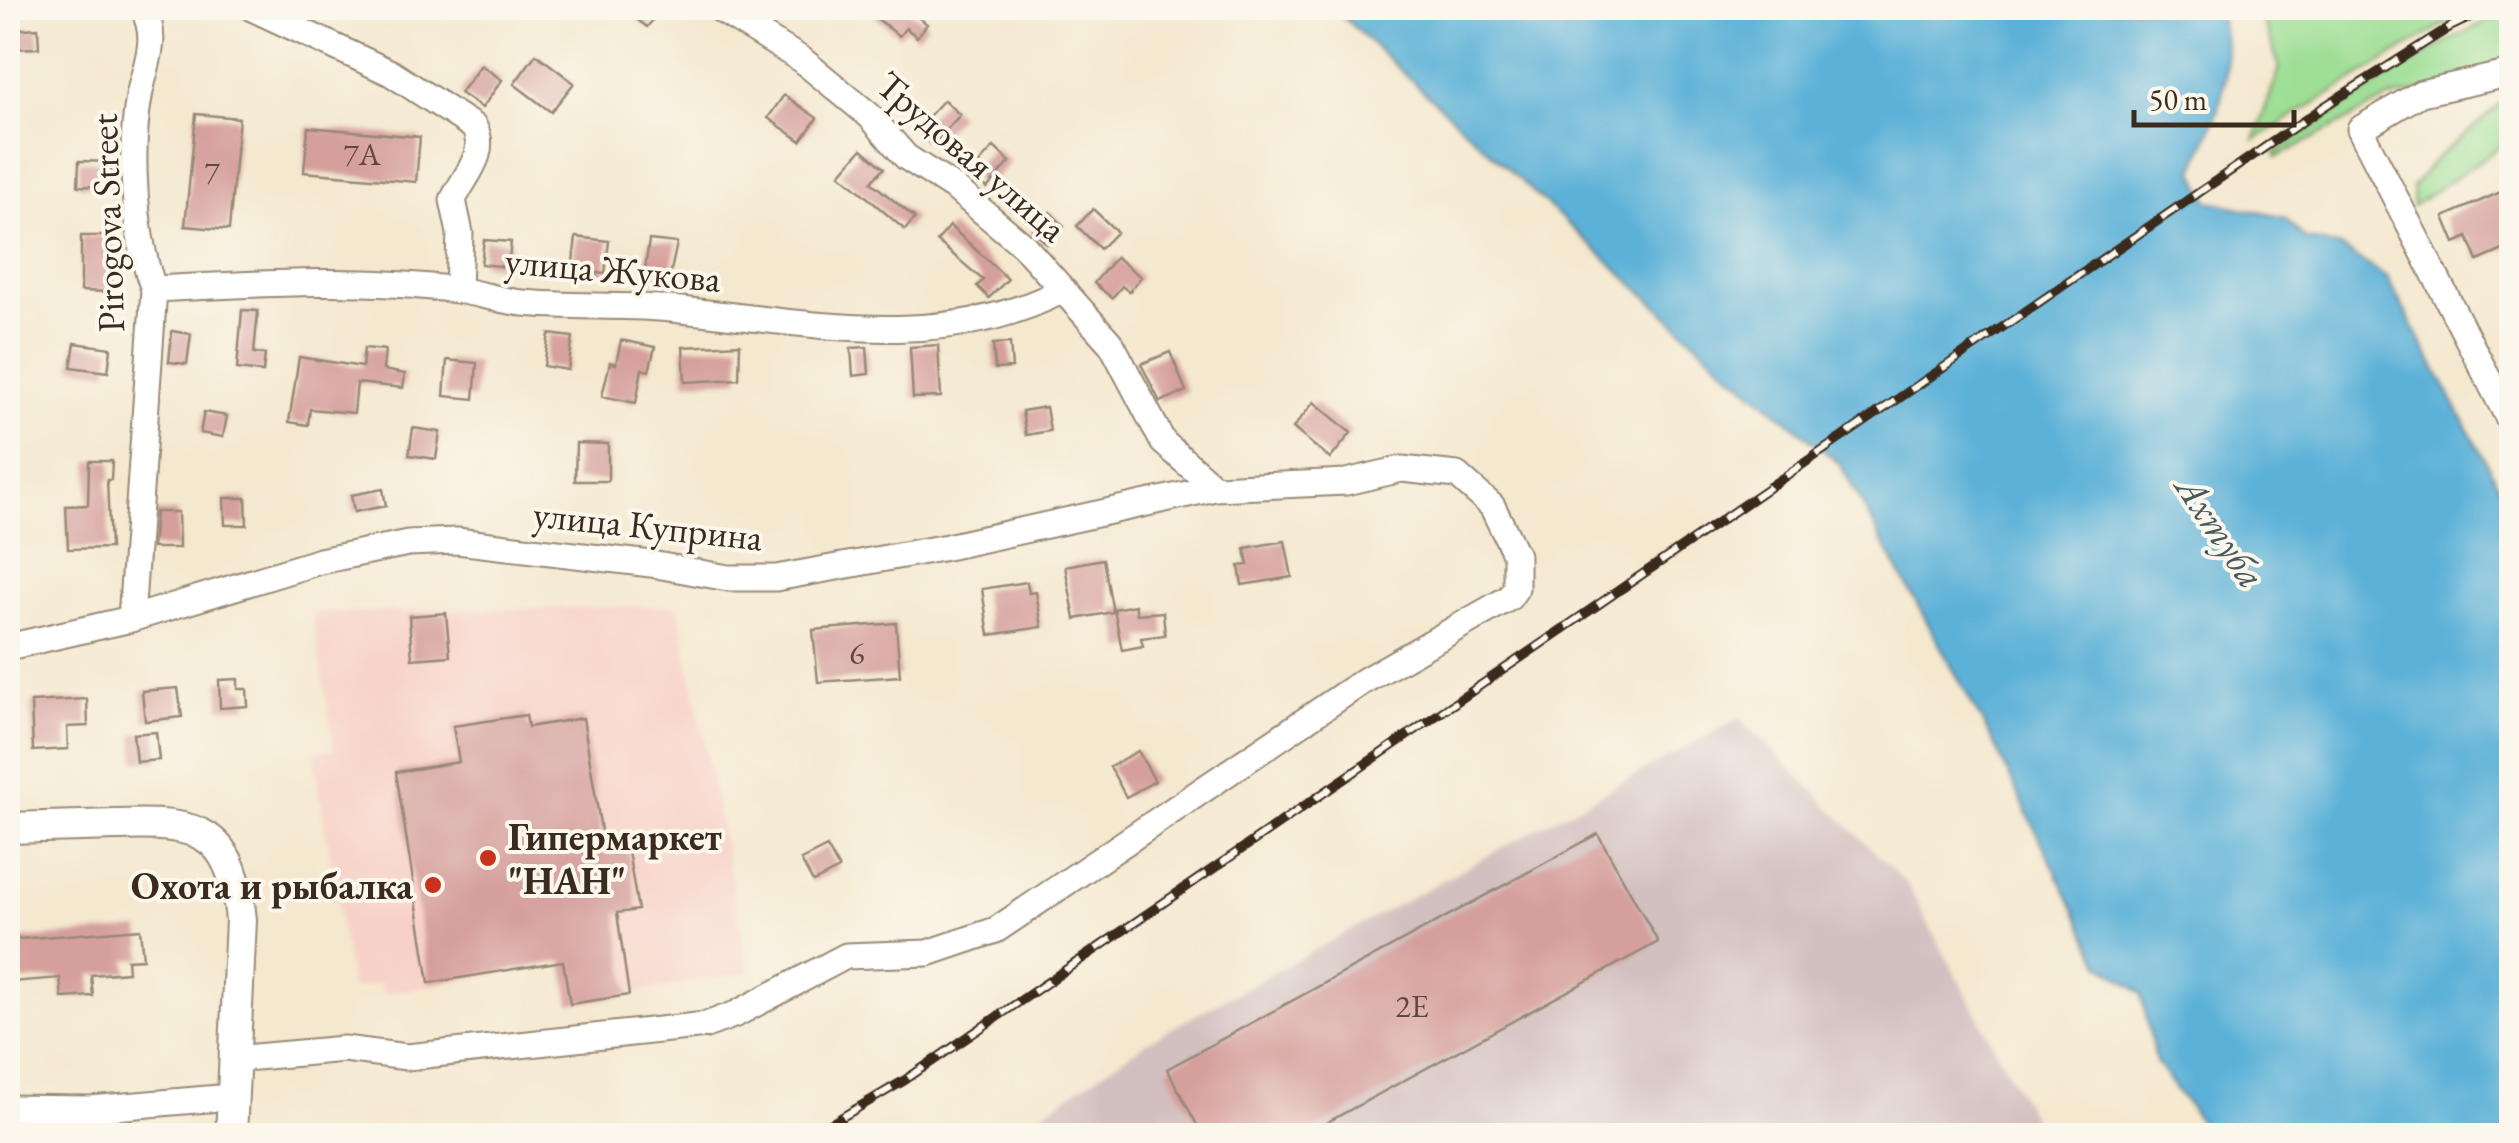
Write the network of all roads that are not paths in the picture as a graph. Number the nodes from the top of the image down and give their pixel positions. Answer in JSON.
{"nodes":[{"id":1,"x":143,"y":8,"type":"edge"},
{"id":2,"x":252,"y":8,"type":"edge"},
{"id":3,"x":718,"y":8,"type":"edge"},
{"id":4,"x":2512,"y":73,"type":"edge"},
{"id":5,"x":154,"y":289,"type":"junction"},
{"id":6,"x":458,"y":290,"type":"junction"},
{"id":7,"x":1061,"y":290,"type":"junction"},
{"id":8,"x":2512,"y":425,"type":"edge"},
{"id":9,"x":1215,"y":488,"type":"junction"},
{"id":10,"x":130,"y":619,"type":"junction"},
{"id":11,"x":8,"y":647,"type":"edge"},
{"id":12,"x":8,"y":828,"type":"edge"},
{"id":13,"x":234,"y":1058,"type":"junction"},
{"id":14,"x":231,"y":1097,"type":"junction"},
{"id":15,"x":8,"y":1108,"type":"edge"},
{"id":16,"x":231,"y":1136,"type":"edge"}],
"edges":[{"from":1,"to":5,"type":"street","name":"Pirogova Street"},
{"from":2,"to":6,"type":"street"},
{"from":3,"to":7,"type":"street","name":"Трудовая улица"},
{"from":4,"to":8,"type":"street"},
{"from":5,"to":6,"type":"street","name":"улица Жукова"},
{"from":5,"to":10,"type":"street","name":"Pirogova Street"},
{"from":6,"to":7,"type":"street","name":"улица Жукова"},
{"from":7,"to":9,"type":"street","name":"Трудовая улица"},
{"from":9,"to":10,"type":"street","name":"улица Куприна"},
{"from":9,"to":13,"type":"street","name":"улица Куприна"},
{"from":10,"to":11,"type":"street","name":"улица Куприна"},
{"from":12,"to":13,"type":"main road"},
{"from":13,"to":14,"type":"main road"},
{"from":14,"to":15,"type":"street"},
{"from":14,"to":16,"type":"main road"}]}
